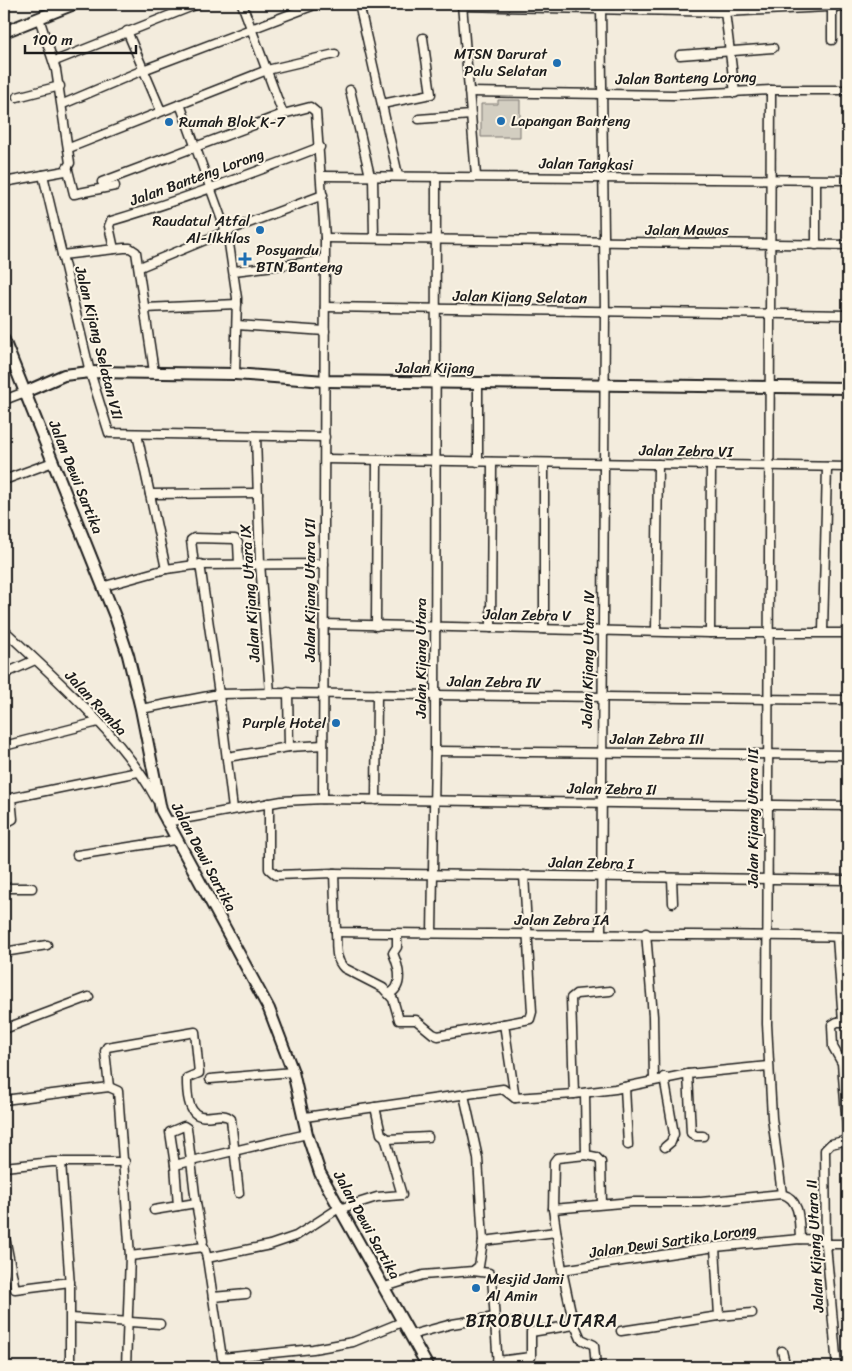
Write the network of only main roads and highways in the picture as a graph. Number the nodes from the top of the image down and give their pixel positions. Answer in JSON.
{"nodes":[{"id":1,"x":74,"y":4,"type":"edge"},
{"id":2,"x":4,"y":32,"type":"edge"},
{"id":3,"x":4,"y":340,"type":"edge"},
{"id":4,"x":848,"y":388,"type":"edge"},
{"id":5,"x":25,"y":392,"type":"junction"},
{"id":6,"x":428,"y":1367,"type":"edge"}],
"edges":[{"from":1,"to":2,"type":"main road"},
{"from":3,"to":5,"type":"main road","name":"Jalan Dewi Sartika"},
{"from":4,"to":5,"type":"main road","name":"Jalan Kijang"},
{"from":5,"to":6,"type":"main road","name":"Jalan Dewi Sartika"}]}
